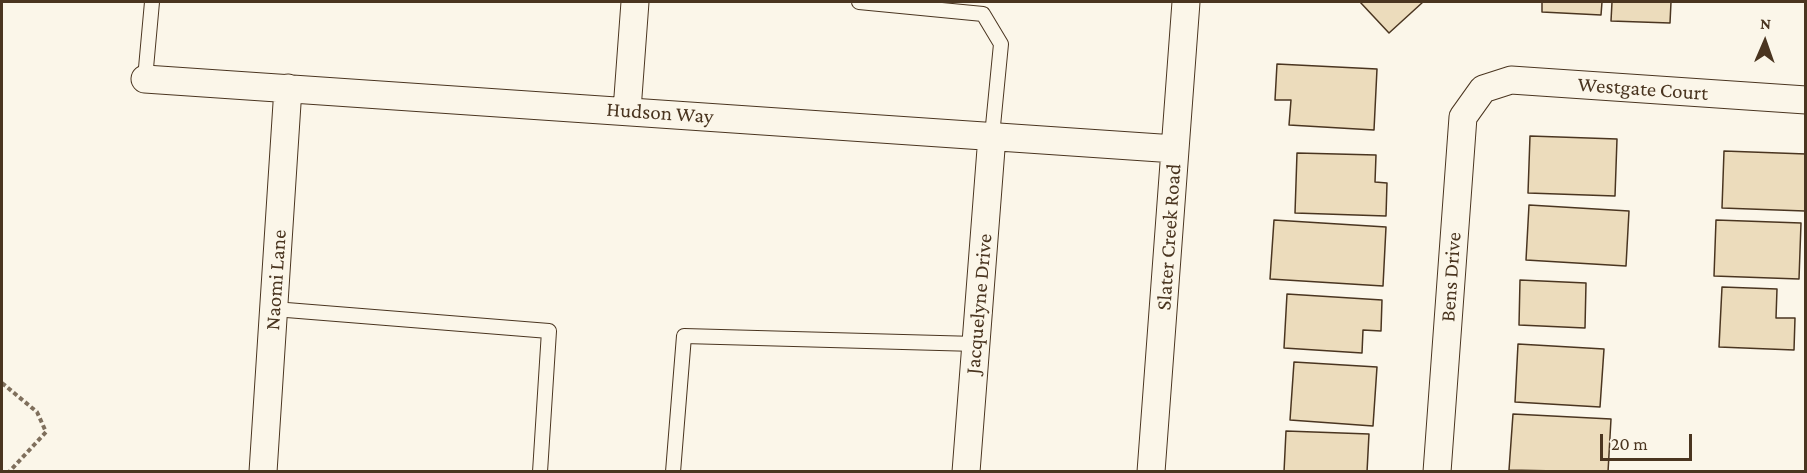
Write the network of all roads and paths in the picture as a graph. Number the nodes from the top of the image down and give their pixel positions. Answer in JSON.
{"nodes":[{"id":1,"x":152,"y":2,"type":"edge"},
{"id":2,"x":635,"y":2,"type":"edge"},
{"id":3,"x":859,"y":2,"type":"edge"},
{"id":4,"x":1186,"y":2,"type":"edge"},
{"id":5,"x":145,"y":79,"type":"joint"},
{"id":6,"x":288,"y":88,"type":"junction"},
{"id":7,"x":1483,"y":89,"type":"joint"},
{"id":8,"x":1806,"y":100,"type":"edge"},
{"id":9,"x":627,"y":110,"type":"junction"},
{"id":10,"x":992,"y":136,"type":"junction"},
{"id":11,"x":1175,"y":149,"type":"junction"},
{"id":12,"x":274,"y":309,"type":"junction"},
{"id":13,"x":976,"y":344,"type":"junction"},
{"id":14,"x":2,"y":383,"type":"edge"},
{"id":15,"x":9,"y":471,"type":"edge"},
{"id":16,"x":263,"y":471,"type":"edge"},
{"id":17,"x":540,"y":471,"type":"edge"},
{"id":18,"x":673,"y":471,"type":"edge"},
{"id":19,"x":966,"y":471,"type":"edge"},
{"id":20,"x":1151,"y":471,"type":"edge"},
{"id":21,"x":1437,"y":471,"type":"edge"}],
"edges":[{"from":1,"to":5,"type":"lane"},
{"from":2,"to":9,"type":"street"},
{"from":3,"to":10,"type":"lane"},
{"from":4,"to":11,"type":"street","name":"Slater Creek Road"},
{"from":5,"to":6,"type":"street","name":"Hudson Way"},
{"from":6,"to":9,"type":"street","name":"Hudson Way"},
{"from":6,"to":12,"type":"street","name":"Naomi Lane"},
{"from":7,"to":8,"type":"street","name":"Westgate Court"},
{"from":7,"to":21,"type":"street","name":"Bens Drive"},
{"from":9,"to":10,"type":"street","name":"Hudson Way"},
{"from":10,"to":11,"type":"street","name":"Hudson Way"},
{"from":10,"to":13,"type":"street","name":"Jacquelyne Drive"},
{"from":11,"to":20,"type":"street","name":"Slater Creek Road"},
{"from":12,"to":16,"type":"street","name":"Naomi Lane"},
{"from":12,"to":17,"type":"lane"},
{"from":13,"to":18,"type":"lane"},
{"from":13,"to":19,"type":"street","name":"Jacquelyne Drive"},
{"from":14,"to":15,"type":"path"}]}
